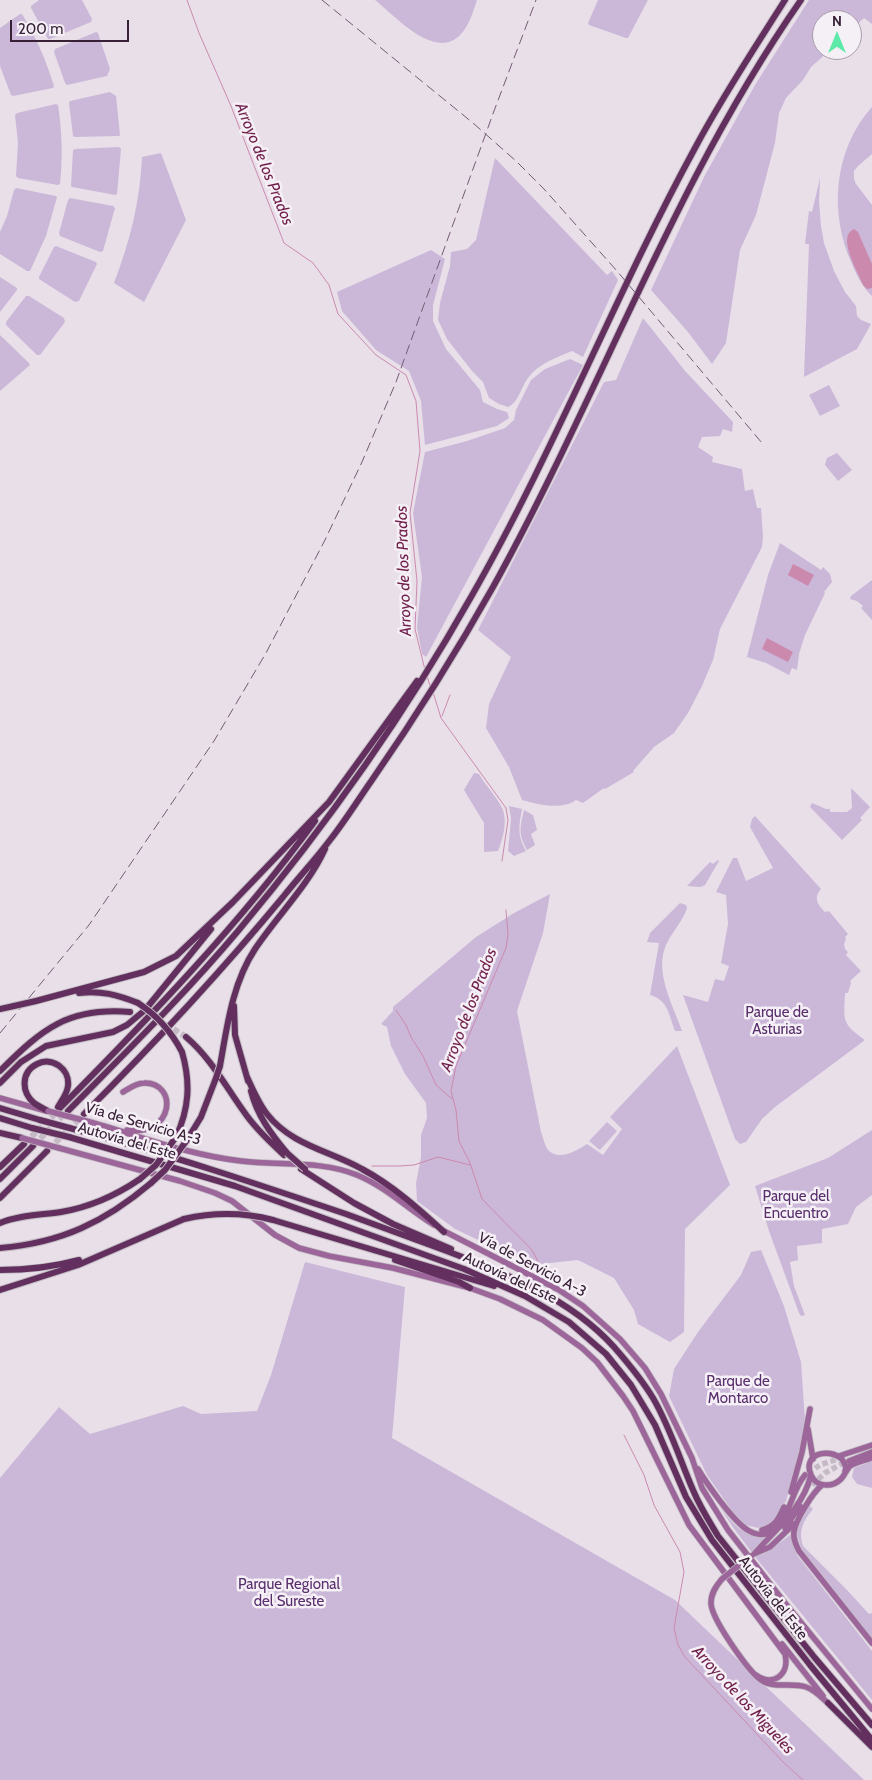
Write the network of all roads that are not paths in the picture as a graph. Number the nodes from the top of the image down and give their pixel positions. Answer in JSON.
{"nodes":[{"id":1,"x":785,"y":0,"type":"edge"},
{"id":2,"x":801,"y":0,"type":"edge"},
{"id":3,"x":438,"y":654,"type":"junction"},
{"id":4,"x":329,"y":802,"type":"junction"},
{"id":5,"x":329,"y":842,"type":"junction"},
{"id":6,"x":233,"y":902,"type":"junction"},
{"id":7,"x":51,"y":997,"type":"junction"},
{"id":8,"x":0,"y":1009,"type":"edge"},
{"id":9,"x":130,"y":1012,"type":"dead end"},
{"id":10,"x":231,"y":1019,"type":"junction"},
{"id":11,"x":186,"y":1037,"type":"tunnel mouth"},
{"id":12,"x":0,"y":1071,"type":"edge"},
{"id":13,"x":247,"y":1077,"type":"junction"},
{"id":14,"x":0,"y":1083,"type":"edge"},
{"id":15,"x":123,"y":1092,"type":"dead end"},
{"id":16,"x":0,"y":1098,"type":"edge"},
{"id":17,"x":0,"y":1108,"type":"edge"},
{"id":18,"x":48,"y":1111,"type":"junction"},
{"id":19,"x":68,"y":1111,"type":"tunnel mouth"},
{"id":20,"x":0,"y":1118,"type":"edge"},
{"id":21,"x":85,"y":1118,"type":"junction"},
{"id":22,"x":108,"y":1128,"type":"junction"},
{"id":23,"x":0,"y":1131,"type":"edge"},
{"id":24,"x":23,"y":1141,"type":"junction"},
{"id":25,"x":33,"y":1146,"type":"tunnel mouth"},
{"id":26,"x":47,"y":1151,"type":"tunnel mouth"},
{"id":27,"x":286,"y":1154,"type":"junction"},
{"id":28,"x":0,"y":1166,"type":"edge"},
{"id":29,"x":0,"y":1179,"type":"edge"},
{"id":30,"x":0,"y":1198,"type":"edge"},
{"id":31,"x":0,"y":1223,"type":"edge"},
{"id":32,"x":444,"y":1232,"type":"junction"},
{"id":33,"x":335,"y":1238,"type":"junction"},
{"id":34,"x":0,"y":1248,"type":"edge"},
{"id":35,"x":102,"y":1254,"type":"junction"},
{"id":36,"x":468,"y":1259,"type":"junction"},
{"id":37,"x":0,"y":1270,"type":"edge"},
{"id":38,"x":470,"y":1288,"type":"junction"},
{"id":39,"x":0,"y":1290,"type":"edge"},
{"id":40,"x":525,"y":1296,"type":"junction"},
{"id":41,"x":810,"y":1409,"type":"dead end"},
{"id":42,"x":807,"y":1422,"type":"junction"},
{"id":43,"x":872,"y":1447,"type":"edge"},
{"id":44,"x":872,"y":1452,"type":"edge"},
{"id":45,"x":839,"y":1456,"type":"junction"},
{"id":46,"x":692,"y":1458,"type":"junction"},
{"id":47,"x":872,"y":1458,"type":"edge"},
{"id":48,"x":813,"y":1459,"type":"junction"},
{"id":49,"x":846,"y":1472,"type":"junction"},
{"id":50,"x":808,"y":1475,"type":"junction"},
{"id":51,"x":812,"y":1485,"type":"tunnel mouth"},
{"id":52,"x":822,"y":1485,"type":"junction"},
{"id":53,"x":798,"y":1521,"type":"junction"},
{"id":54,"x":742,"y":1527,"type":"junction"},
{"id":55,"x":754,"y":1554,"type":"junction"},
{"id":56,"x":716,"y":1563,"type":"junction"},
{"id":57,"x":872,"y":1643,"type":"edge"},
{"id":58,"x":756,"y":1675,"type":"junction"},
{"id":59,"x":828,"y":1703,"type":"junction"},
{"id":60,"x":872,"y":1709,"type":"edge"},
{"id":61,"x":872,"y":1725,"type":"edge"},
{"id":62,"x":872,"y":1740,"type":"edge"},
{"id":63,"x":872,"y":1747,"type":"edge"}],
"edges":[{"from":1,"to":3,"type":"highway"},
{"from":2,"to":5,"type":"highway"},
{"from":3,"to":4,"type":"highway"},
{"from":3,"to":19,"type":"highway"},
{"from":4,"to":6,"type":"highway"},
{"from":4,"to":18,"type":"highway"},
{"from":5,"to":10,"type":"highway"},
{"from":5,"to":21,"type":"highway"},
{"from":6,"to":7,"type":"highway"},
{"from":6,"to":14,"type":"highway"},
{"from":7,"to":8,"type":"highway","bridge":true},
{"from":7,"to":31,"type":"highway","bridge":true},
{"from":9,"to":12,"type":"highway"},
{"from":10,"to":13,"type":"highway"},
{"from":10,"to":34,"type":"highway","bridge":true},
{"from":11,"to":27,"type":"highway"},
{"from":13,"to":27,"type":"highway"},
{"from":13,"to":32,"type":"highway"},
{"from":15,"to":22,"type":"main road"},
{"from":16,"to":18,"type":"main road","name":"Vía de Servicio A-3"},
{"from":17,"to":36,"type":"highway","name":"Autovía del Este","bridge":true},
{"from":18,"to":21,"type":"main road","name":"Vía de Servicio A-3","bridge":true},
{"from":20,"to":40,"type":"highway","name":"Autovía del Este","bridge":true},
{"from":21,"to":22,"type":"main road","name":"Vía de Servicio A-3"},
{"from":22,"to":32,"type":"main road","name":"Vía de Servicio A-3"},
{"from":23,"to":24,"type":"highway"},
{"from":24,"to":28,"type":"highway"},
{"from":24,"to":38,"type":"main road","bridge":true},
{"from":25,"to":29,"type":"highway"},
{"from":26,"to":30,"type":"highway"},
{"from":27,"to":36,"type":"highway","bridge":true},
{"from":32,"to":46,"type":"main road","name":"Vía de Servicio A-3"},
{"from":33,"to":35,"type":"highway","bridge":true},
{"from":33,"to":38,"type":"highway"},
{"from":33,"to":40,"type":"highway"},
{"from":35,"to":37,"type":"highway"},
{"from":35,"to":39,"type":"highway"},
{"from":36,"to":61,"type":"highway","name":"Autovía del Este"},
{"from":38,"to":56,"type":"main road"},
{"from":40,"to":62,"type":"highway","name":"Autovía del Este"},
{"from":41,"to":42,"type":"main road"},
{"from":42,"to":48,"type":"main road"},
{"from":42,"to":54,"type":"main road"},
{"from":43,"to":44,"type":"main road"},
{"from":43,"to":45,"type":"main road"},
{"from":45,"to":48,"type":"main road"},
{"from":45,"to":49,"type":"main road"},
{"from":46,"to":54,"type":"main road"},
{"from":46,"to":60,"type":"main road","name":"Vía de Servicio A-3"},
{"from":47,"to":49,"type":"main road"},
{"from":48,"to":50,"type":"main road"},
{"from":49,"to":52,"type":"main road"},
{"from":50,"to":52,"type":"main road"},
{"from":50,"to":54,"type":"main road"},
{"from":50,"to":55,"type":"main road"},
{"from":51,"to":55,"type":"main road"},
{"from":52,"to":53,"type":"main road"},
{"from":53,"to":55,"type":"main road"},
{"from":53,"to":57,"type":"main road"},
{"from":55,"to":58,"type":"main road","bridge":true},
{"from":56,"to":58,"type":"main road"},
{"from":56,"to":59,"type":"main road"},
{"from":58,"to":59,"type":"main road"},
{"from":59,"to":63,"type":"highway"}]}
